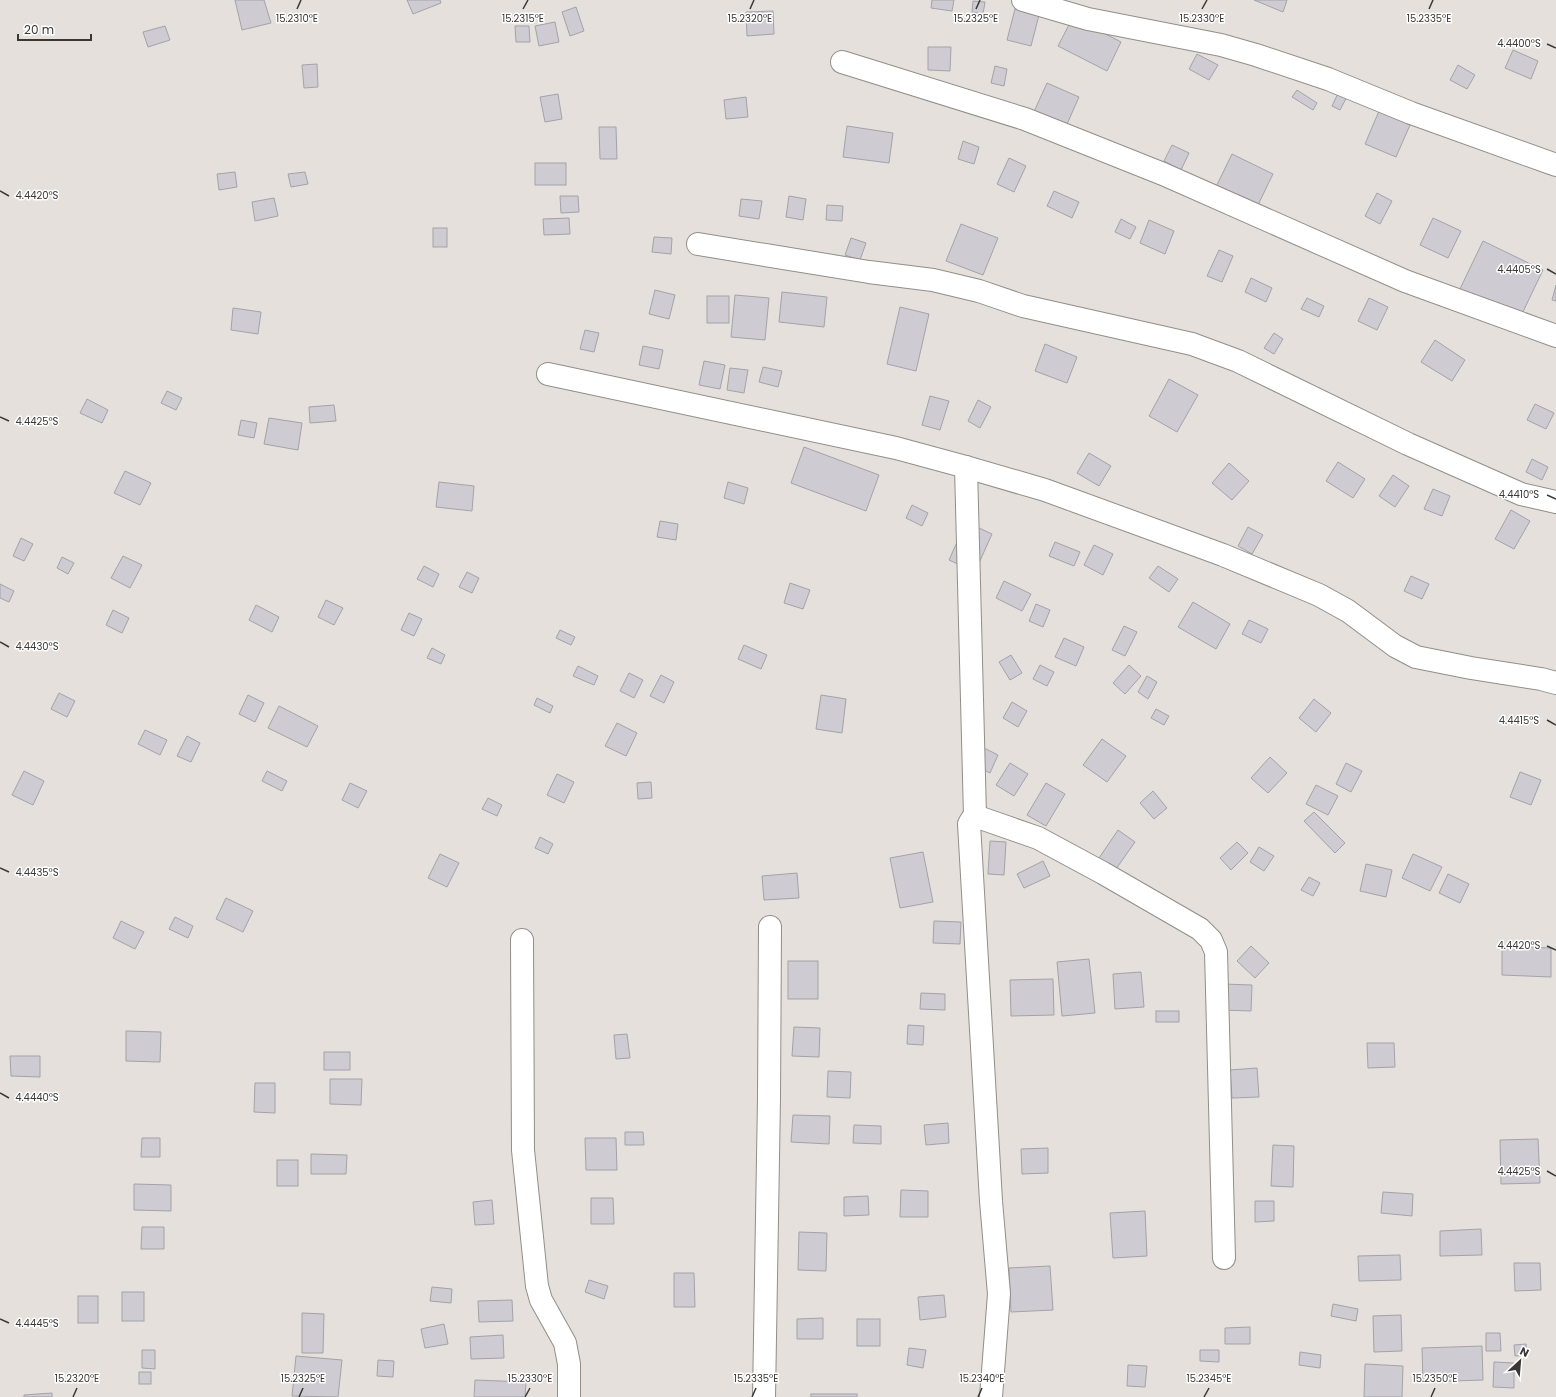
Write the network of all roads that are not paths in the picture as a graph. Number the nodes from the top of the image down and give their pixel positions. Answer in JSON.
{"nodes":[{"id":1,"x":1023,"y":0,"type":"edge"},
{"id":2,"x":842,"y":62,"type":"dead end"},
{"id":3,"x":1556,"y":165,"type":"edge"},
{"id":4,"x":698,"y":244,"type":"dead end"},
{"id":5,"x":1556,"y":336,"type":"edge"},
{"id":6,"x":548,"y":374,"type":"dead end"},
{"id":7,"x":966,"y":467,"type":"junction"},
{"id":8,"x":1556,"y":502,"type":"edge"},
{"id":9,"x":1556,"y":683,"type":"edge"},
{"id":10,"x":975,"y":816,"type":"junction"},
{"id":11,"x":770,"y":927,"type":"dead end"},
{"id":12,"x":522,"y":940,"type":"dead end"},
{"id":13,"x":1224,"y":1258,"type":"dead end"},
{"id":14,"x":569,"y":1397,"type":"edge"},
{"id":15,"x":764,"y":1397,"type":"edge"},
{"id":16,"x":991,"y":1397,"type":"edge"}],
"edges":[{"from":1,"to":3,"type":"street"},
{"from":2,"to":5,"type":"street"},
{"from":4,"to":8,"type":"street"},
{"from":6,"to":7,"type":"street"},
{"from":7,"to":9,"type":"street"},
{"from":7,"to":10,"type":"street"},
{"from":10,"to":13,"type":"street"},
{"from":10,"to":16,"type":"street"},
{"from":11,"to":15,"type":"street"},
{"from":12,"to":14,"type":"street"}]}
